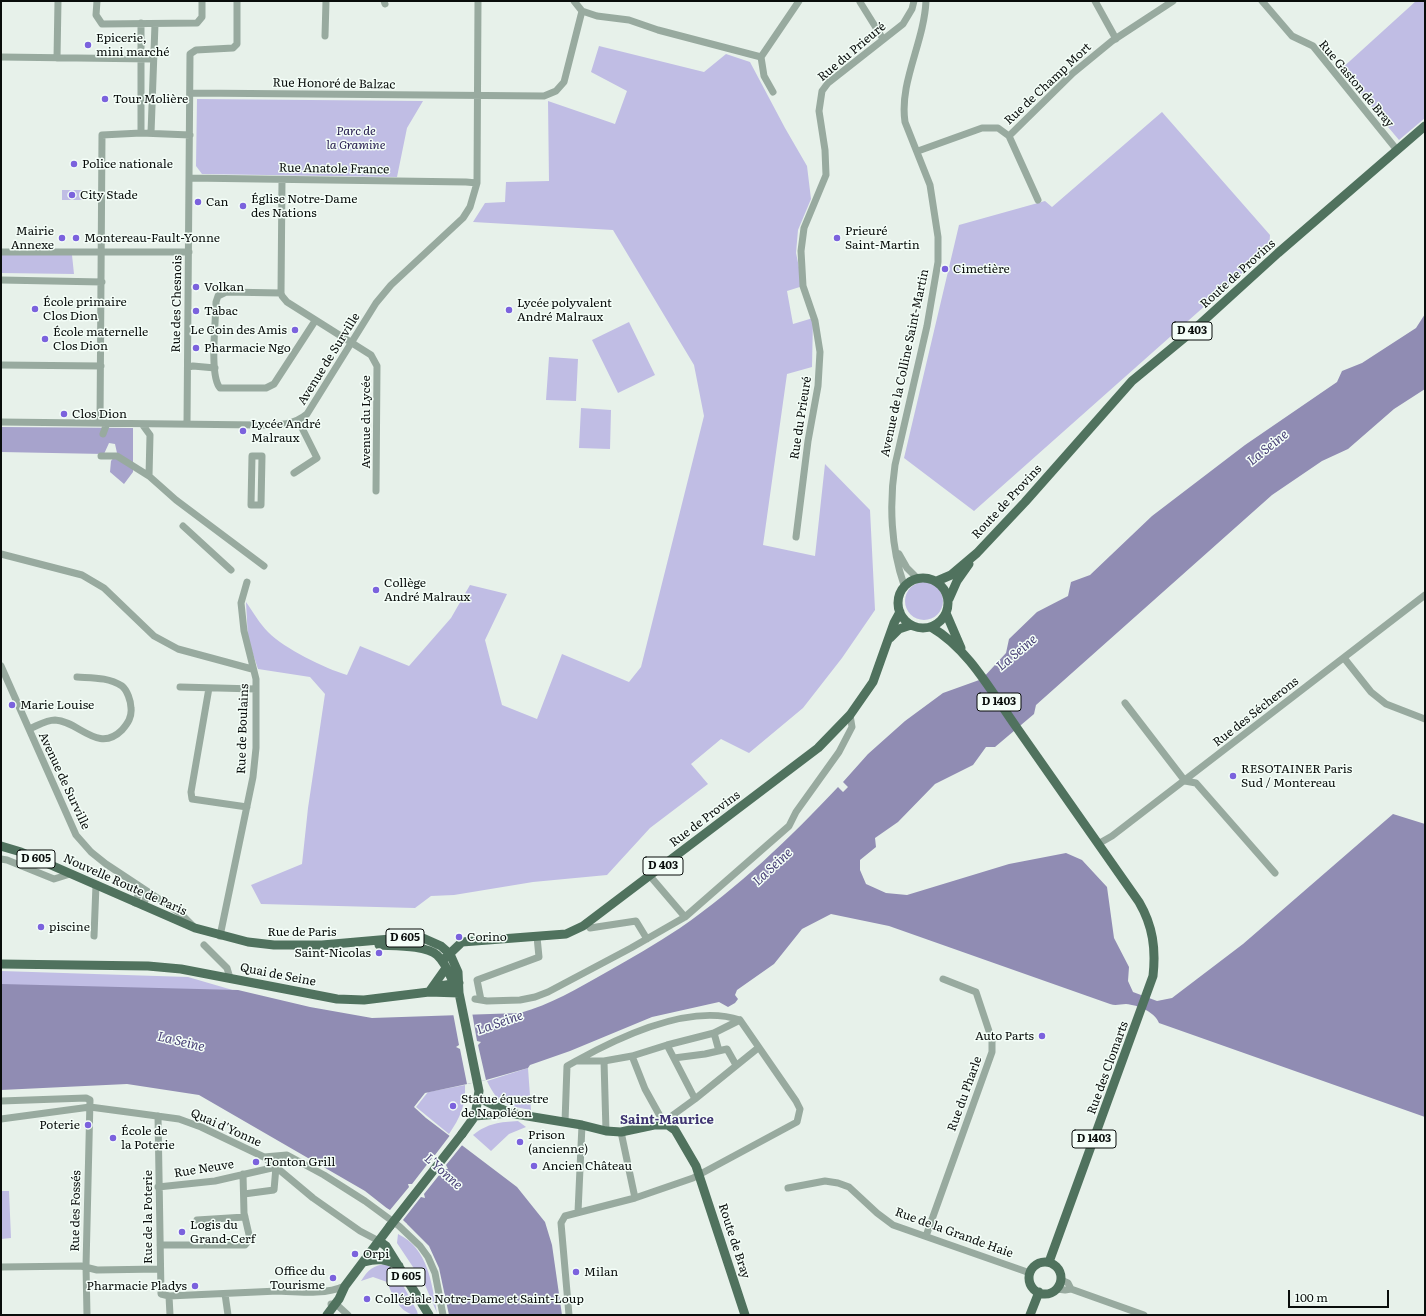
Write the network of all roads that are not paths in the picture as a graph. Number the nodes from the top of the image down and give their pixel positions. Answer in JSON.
{"nodes":[{"id":1,"x":58,"y":1,"type":"edge"},
{"id":2,"x":96,"y":1,"type":"edge"},
{"id":3,"x":202,"y":1,"type":"edge"},
{"id":4,"x":237,"y":1,"type":"edge"},
{"id":5,"x":326,"y":1,"type":"edge"},
{"id":6,"x":478,"y":1,"type":"edge"},
{"id":7,"x":574,"y":1,"type":"edge"},
{"id":8,"x":798,"y":1,"type":"edge"},
{"id":9,"x":914,"y":1,"type":"edge"},
{"id":10,"x":926,"y":1,"type":"edge"},
{"id":11,"x":1095,"y":1,"type":"edge"},
{"id":12,"x":1173,"y":1,"type":"edge"},
{"id":13,"x":1262,"y":1,"type":"edge"},
{"id":14,"x":860,"y":2,"type":"dead end"},
{"id":15,"x":582,"y":11,"type":"junction"},
{"id":16,"x":141,"y":24,"type":"junction"},
{"id":17,"x":155,"y":24,"type":"junction"},
{"id":18,"x":325,"y":36,"type":"dead end"},
{"id":19,"x":884,"y":39,"type":"junction"},
{"id":20,"x":1116,"y":39,"type":"junction"},
{"id":21,"x":1,"y":57,"type":"edge"},
{"id":22,"x":760,"y":57,"type":"junction"},
{"id":23,"x":57,"y":58,"type":"junction"},
{"id":24,"x":153,"y":59,"type":"junction"},
{"id":25,"x":141,"y":60,"type":"junction"},
{"id":26,"x":773,"y":92,"type":"dead end"},
{"id":27,"x":191,"y":93,"type":"junction"},
{"id":28,"x":478,"y":96,"type":"junction"},
{"id":29,"x":1425,"y":126,"type":"edge"},
{"id":30,"x":141,"y":133,"type":"junction"},
{"id":31,"x":151,"y":133,"type":"junction"},
{"id":32,"x":190,"y":135,"type":"junction"},
{"id":33,"x":1009,"y":136,"type":"junction"},
{"id":34,"x":1397,"y":150,"type":"junction"},
{"id":35,"x":918,"y":151,"type":"junction"},
{"id":36,"x":190,"y":178,"type":"junction"},
{"id":37,"x":282,"y":180,"type":"junction"},
{"id":38,"x":477,"y":183,"type":"junction"},
{"id":39,"x":1038,"y":200,"type":"dead end"},
{"id":40,"x":1,"y":252,"type":"edge"},
{"id":41,"x":102,"y":252,"type":"junction"},
{"id":42,"x":189,"y":252,"type":"junction"},
{"id":43,"x":1,"y":280,"type":"edge"},
{"id":44,"x":102,"y":282,"type":"junction"},
{"id":45,"x":281,"y":293,"type":"junction"},
{"id":46,"x":315,"y":321,"type":"junction"},
{"id":47,"x":351,"y":343,"type":"junction"},
{"id":48,"x":1,"y":365,"type":"edge"},
{"id":49,"x":101,"y":366,"type":"junction"},
{"id":50,"x":188,"y":367,"type":"junction"},
{"id":51,"x":215,"y":368,"type":"junction"},
{"id":52,"x":1,"y":422,"type":"edge"},
{"id":53,"x":298,"y":422,"type":"junction"},
{"id":54,"x":104,"y":423,"type":"junction"},
{"id":55,"x":142,"y":424,"type":"junction"},
{"id":56,"x":187,"y":424,"type":"junction"},
{"id":57,"x":103,"y":434,"type":"dead end"},
{"id":58,"x":101,"y":456,"type":"dead end"},
{"id":59,"x":294,"y":473,"type":"dead end"},
{"id":60,"x":149,"y":476,"type":"junction"},
{"id":61,"x":376,"y":491,"type":"dead end"},
{"id":62,"x":261,"y":505,"type":"joint"},
{"id":63,"x":183,"y":526,"type":"dead end"},
{"id":64,"x":796,"y":537,"type":"dead end"},
{"id":65,"x":896,"y":547,"type":"junction"},
{"id":66,"x":977,"y":553,"type":"junction"},
{"id":67,"x":1,"y":554,"type":"edge"},
{"id":68,"x":264,"y":566,"type":"dead end"},
{"id":69,"x":231,"y":570,"type":"dead end"},
{"id":70,"x":917,"y":578,"type":"junction"},
{"id":71,"x":938,"y":581,"type":"junction"},
{"id":72,"x":247,"y":582,"type":"dead end"},
{"id":73,"x":904,"y":585,"type":"junction"},
{"id":74,"x":1425,"y":595,"type":"edge"},
{"id":75,"x":949,"y":599,"type":"junction"},
{"id":76,"x":900,"y":612,"type":"junction"},
{"id":77,"x":946,"y":613,"type":"junction"},
{"id":78,"x":911,"y":625,"type":"junction"},
{"id":79,"x":931,"y":627,"type":"junction"},
{"id":80,"x":889,"y":639,"type":"junction"},
{"id":81,"x":962,"y":651,"type":"junction"},
{"id":82,"x":1344,"y":658,"type":"junction"},
{"id":83,"x":1,"y":666,"type":"edge"},
{"id":84,"x":252,"y":669,"type":"junction"},
{"id":85,"x":77,"y":677,"type":"dead end"},
{"id":86,"x":180,"y":687,"type":"dead end"},
{"id":87,"x":209,"y":688,"type":"junction"},
{"id":88,"x":256,"y":689,"type":"junction"},
{"id":89,"x":1125,"y":704,"type":"dead end"},
{"id":90,"x":850,"y":715,"type":"junction"},
{"id":91,"x":1425,"y":719,"type":"edge"},
{"id":92,"x":29,"y":729,"type":"junction"},
{"id":93,"x":1185,"y":781,"type":"junction"},
{"id":94,"x":247,"y":807,"type":"junction"},
{"id":95,"x":1098,"y":844,"type":"junction"},
{"id":96,"x":1,"y":846,"type":"edge"},
{"id":97,"x":1,"y":859,"type":"edge"},
{"id":98,"x":70,"y":874,"type":"junction"},
{"id":99,"x":1275,"y":874,"type":"dead end"},
{"id":100,"x":650,"y":876,"type":"junction"},
{"id":101,"x":134,"y":883,"type":"junction"},
{"id":102,"x":96,"y":885,"type":"junction"},
{"id":103,"x":148,"y":892,"type":"junction"},
{"id":104,"x":139,"y":904,"type":"junction"},
{"id":105,"x":685,"y":917,"type":"junction"},
{"id":106,"x":586,"y":923,"type":"junction"},
{"id":107,"x":195,"y":928,"type":"junction"},
{"id":108,"x":94,"y":936,"type":"dead end"},
{"id":109,"x":220,"y":936,"type":"junction"},
{"id":110,"x":537,"y":937,"type":"junction"},
{"id":111,"x":647,"y":939,"type":"junction"},
{"id":112,"x":355,"y":943,"type":"junction"},
{"id":113,"x":204,"y":945,"type":"dead end"},
{"id":114,"x":450,"y":954,"type":"junction"},
{"id":115,"x":1,"y":964,"type":"edge"},
{"id":116,"x":444,"y":965,"type":"junction"},
{"id":117,"x":230,"y":978,"type":"junction"},
{"id":118,"x":943,"y":979,"type":"dead end"},
{"id":119,"x":456,"y":983,"type":"junction"},
{"id":120,"x":431,"y":990,"type":"junction"},
{"id":121,"x":459,"y":993,"type":"junction"},
{"id":122,"x":740,"y":1020,"type":"junction"},
{"id":123,"x":714,"y":1033,"type":"junction"},
{"id":124,"x":667,"y":1045,"type":"junction"},
{"id":125,"x":758,"y":1048,"type":"junction"},
{"id":126,"x":719,"y":1051,"type":"junction"},
{"id":127,"x":632,"y":1056,"type":"junction"},
{"id":128,"x":674,"y":1058,"type":"junction"},
{"id":129,"x":604,"y":1060,"type":"junction"},
{"id":130,"x":576,"y":1061,"type":"junction"},
{"id":131,"x":736,"y":1066,"type":"junction"},
{"id":132,"x":479,"y":1098,"type":"junction"},
{"id":133,"x":695,"y":1099,"type":"junction"},
{"id":134,"x":1,"y":1101,"type":"edge"},
{"id":135,"x":90,"y":1107,"type":"junction"},
{"id":136,"x":509,"y":1113,"type":"junction"},
{"id":137,"x":158,"y":1116,"type":"junction"},
{"id":138,"x":475,"y":1116,"type":"junction"},
{"id":139,"x":1,"y":1119,"type":"edge"},
{"id":140,"x":565,"y":1122,"type":"junction"},
{"id":141,"x":582,"y":1125,"type":"junction"},
{"id":142,"x":667,"y":1125,"type":"junction"},
{"id":143,"x":606,"y":1131,"type":"junction"},
{"id":144,"x":621,"y":1132,"type":"junction"},
{"id":145,"x":264,"y":1157,"type":"junction"},
{"id":146,"x":276,"y":1167,"type":"junction"},
{"id":147,"x":244,"y":1174,"type":"junction"},
{"id":148,"x":700,"y":1175,"type":"junction"},
{"id":149,"x":158,"y":1187,"type":"junction"},
{"id":150,"x":788,"y":1188,"type":"dead end"},
{"id":151,"x":244,"y":1194,"type":"junction"},
{"id":152,"x":635,"y":1198,"type":"junction"},
{"id":153,"x":578,"y":1212,"type":"junction"},
{"id":154,"x":245,"y":1217,"type":"junction"},
{"id":155,"x":197,"y":1220,"type":"dead end"},
{"id":156,"x":926,"y":1236,"type":"junction"},
{"id":157,"x":379,"y":1241,"type":"junction"},
{"id":158,"x":160,"y":1245,"type":"junction"},
{"id":159,"x":364,"y":1262,"type":"junction"},
{"id":160,"x":1049,"y":1262,"type":"junction"},
{"id":161,"x":1,"y":1266,"type":"edge"},
{"id":162,"x":86,"y":1266,"type":"junction"},
{"id":163,"x":399,"y":1266,"type":"junction"},
{"id":164,"x":159,"y":1269,"type":"junction"},
{"id":165,"x":1030,"y":1273,"type":"junction"},
{"id":166,"x":1059,"y":1285,"type":"junction"},
{"id":167,"x":345,"y":1286,"type":"junction"},
{"id":168,"x":330,"y":1291,"type":"junction"},
{"id":169,"x":1039,"y":1292,"type":"junction"},
{"id":170,"x":225,"y":1294,"type":"junction"},
{"id":171,"x":169,"y":1296,"type":"junction"},
{"id":172,"x":336,"y":1304,"type":"junction"},
{"id":173,"x":87,"y":1315,"type":"edge"},
{"id":174,"x":170,"y":1315,"type":"edge"},
{"id":175,"x":228,"y":1315,"type":"edge"},
{"id":176,"x":323,"y":1315,"type":"edge"},
{"id":177,"x":327,"y":1315,"type":"edge"},
{"id":178,"x":348,"y":1315,"type":"edge"},
{"id":179,"x":429,"y":1315,"type":"edge"},
{"id":180,"x":443,"y":1315,"type":"edge"},
{"id":181,"x":569,"y":1315,"type":"edge"},
{"id":182,"x":745,"y":1315,"type":"edge"},
{"id":183,"x":1030,"y":1315,"type":"edge"},
{"id":184,"x":1144,"y":1315,"type":"edge"}],
"edges":[{"from":1,"to":23,"type":"street"},
{"from":2,"to":16,"type":"street"},
{"from":3,"to":17,"type":"street"},
{"from":4,"to":27,"type":"street","name":"Rue des Chesnois"},
{"from":5,"to":18,"type":"street"},
{"from":6,"to":28,"type":"street","name":"Avenue de Surville"},
{"from":7,"to":15,"type":"street"},
{"from":8,"to":22,"type":"street"},
{"from":9,"to":19,"type":"street","name":"Rue du Prieuré"},
{"from":10,"to":35,"type":"street","name":"Avenue de la Colline Saint-Martin"},
{"from":11,"to":20,"type":"street"},
{"from":12,"to":20,"type":"street","name":"Rue de Champ Mort"},
{"from":13,"to":34,"type":"street","name":"Rue Gaston de Bray"},
{"from":14,"to":19,"type":"street"},
{"from":15,"to":22,"type":"street"},
{"from":15,"to":28,"type":"street","name":"Rue Honoré de Balzac"},
{"from":16,"to":17,"type":"street"},
{"from":16,"to":25,"type":"street"},
{"from":17,"to":24,"type":"street"},
{"from":19,"to":64,"type":"street","name":"Rue du Prieuré"},
{"from":20,"to":33,"type":"street","name":"Rue de Champ Mort"},
{"from":21,"to":23,"type":"street"},
{"from":22,"to":26,"type":"street"},
{"from":23,"to":25,"type":"street"},
{"from":24,"to":25,"type":"street"},
{"from":24,"to":31,"type":"street"},
{"from":25,"to":30,"type":"street"},
{"from":27,"to":28,"type":"street","name":"Rue Honoré de Balzac"},
{"from":27,"to":32,"type":"street","name":"Rue des Chesnois"},
{"from":28,"to":38,"type":"street","name":"Avenue de Surville"},
{"from":29,"to":34,"type":"main road","name":"Route de Provins","number":"D 403"},
{"from":30,"to":31,"type":"street"},
{"from":30,"to":41,"type":"street"},
{"from":31,"to":32,"type":"street"},
{"from":32,"to":36,"type":"street","name":"Rue des Chesnois"},
{"from":33,"to":35,"type":"street","name":"Rue de Champ Mort"},
{"from":33,"to":39,"type":"street"},
{"from":34,"to":66,"type":"main road","name":"Route de Provins","number":"D 403"},
{"from":35,"to":65,"type":"street","name":"Avenue de la Colline Saint-Martin"},
{"from":36,"to":37,"type":"street","name":"Rue Anatole France"},
{"from":36,"to":42,"type":"street","name":"Rue des Chesnois"},
{"from":37,"to":38,"type":"street","name":"Rue Anatole France"},
{"from":37,"to":45,"type":"street"},
{"from":38,"to":47,"type":"street","name":"Avenue de Surville"},
{"from":40,"to":41,"type":"street"},
{"from":41,"to":42,"type":"street"},
{"from":41,"to":44,"type":"street"},
{"from":42,"to":50,"type":"street","name":"Rue des Chesnois"},
{"from":43,"to":44,"type":"street"},
{"from":44,"to":49,"type":"street"},
{"from":45,"to":46,"type":"street","name":"Avenue du Lycée"},
{"from":45,"to":51,"type":"street"},
{"from":46,"to":47,"type":"street","name":"Avenue du Lycée"},
{"from":46,"to":51,"type":"street"},
{"from":47,"to":53,"type":"street","name":"Avenue de Surville"},
{"from":47,"to":61,"type":"street","name":"Avenue du Lycée"},
{"from":48,"to":49,"type":"street"},
{"from":49,"to":54,"type":"street"},
{"from":50,"to":51,"type":"street"},
{"from":50,"to":56,"type":"street","name":"Rue des Chesnois"},
{"from":52,"to":54,"type":"street","name":"Avenue de Surville"},
{"from":53,"to":56,"type":"street","name":"Avenue de Surville"},
{"from":53,"to":59,"type":"street"},
{"from":54,"to":55,"type":"street","name":"Avenue de Surville"},
{"from":54,"to":57,"type":"street"},
{"from":55,"to":56,"type":"street","name":"Avenue de Surville"},
{"from":55,"to":60,"type":"street"},
{"from":58,"to":60,"type":"street"},
{"from":60,"to":68,"type":"street"},
{"from":62,"to":62,"type":"street"},
{"from":63,"to":69,"type":"street"},
{"from":65,"to":70,"type":"street","name":"Avenue de la Colline Saint-Martin"},
{"from":65,"to":73,"type":"street","name":"Avenue de la Colline Saint-Martin"},
{"from":66,"to":71,"type":"main road","number":"D 403"},
{"from":66,"to":75,"type":"main road","number":"D 403"},
{"from":67,"to":84,"type":"street"},
{"from":70,"to":71,"type":"main road"},
{"from":70,"to":73,"type":"main road"},
{"from":71,"to":75,"type":"main road"},
{"from":72,"to":84,"type":"street","name":"Rue de Boulains"},
{"from":73,"to":76,"type":"main road"},
{"from":74,"to":82,"type":"street","name":"Rue des Sécherons"},
{"from":75,"to":77,"type":"main road"},
{"from":76,"to":78,"type":"main road"},
{"from":76,"to":80,"type":"main road","name":"Rue de Provins","number":"D 403"},
{"from":77,"to":79,"type":"main road"},
{"from":77,"to":81,"type":"main road","number":"D 1403"},
{"from":78,"to":79,"type":"main road"},
{"from":78,"to":80,"type":"main road"},
{"from":79,"to":81,"type":"main road","number":"D 1403"},
{"from":80,"to":90,"type":"main road","name":"Rue de Provins","number":"D 403"},
{"from":81,"to":95,"type":"main road","number":"D 1403"},
{"from":82,"to":91,"type":"street"},
{"from":82,"to":93,"type":"street","name":"Rue des Sécherons"},
{"from":83,"to":92,"type":"street","name":"Avenue de Surville"},
{"from":84,"to":88,"type":"street","name":"Rue de Boulains"},
{"from":85,"to":92,"type":"street"},
{"from":86,"to":87,"type":"street"},
{"from":87,"to":88,"type":"street"},
{"from":87,"to":94,"type":"street"},
{"from":88,"to":94,"type":"street","name":"Rue de Boulains"},
{"from":89,"to":93,"type":"street"},
{"from":90,"to":100,"type":"main road","name":"Rue de Provins","number":"D 403"},
{"from":90,"to":105,"type":"street"},
{"from":92,"to":101,"type":"street","name":"Avenue de Surville"},
{"from":93,"to":95,"type":"street","name":"Rue des Sécherons"},
{"from":93,"to":99,"type":"street"},
{"from":94,"to":109,"type":"street","name":"Rue de Boulains"},
{"from":95,"to":160,"type":"main road","name":"Rue des Clomarts","number":"D 1403"},
{"from":96,"to":98,"type":"main road","name":"Nouvelle Route de Paris","number":"D 605"},
{"from":97,"to":98,"type":"street"},
{"from":98,"to":102,"type":"main road","name":"Nouvelle Route de Paris","number":"D 605"},
{"from":100,"to":105,"type":"street"},
{"from":100,"to":106,"type":"main road","name":"Rue de Provins","number":"D 403"},
{"from":101,"to":103,"type":"street","name":"Avenue de Surville"},
{"from":101,"to":104,"type":"street"},
{"from":102,"to":104,"type":"main road","name":"Nouvelle Route de Paris","number":"D 605"},
{"from":102,"to":108,"type":"street"},
{"from":103,"to":104,"type":"street"},
{"from":103,"to":107,"type":"street","name":"Avenue de Surville"},
{"from":104,"to":107,"type":"main road","name":"Nouvelle Route de Paris","number":"D 605"},
{"from":105,"to":111,"type":"street"},
{"from":106,"to":110,"type":"main road","name":"Rue de Provins","number":"D 403"},
{"from":106,"to":111,"type":"street"},
{"from":107,"to":109,"type":"main road","number":"D 605"},
{"from":109,"to":112,"type":"main road","name":"Rue de Paris","number":"D 605"},
{"from":110,"to":111,"type":"street"},
{"from":110,"to":114,"type":"main road","name":"Rue de Provins","number":"D 403"},
{"from":112,"to":114,"type":"main road","name":"Rue de Paris","number":"D 605"},
{"from":112,"to":116,"type":"main road","name":"Rue de Paris","number":"D 605"},
{"from":113,"to":117,"type":"street"},
{"from":114,"to":116,"type":"main road","name":"Rue de Provins","number":"D 403"},
{"from":114,"to":119,"type":"main road","name":"Rue de Paris","number":"D 605"},
{"from":115,"to":117,"type":"main road","name":"Quai de Seine"},
{"from":116,"to":119,"type":"main road","name":"Rue de Paris","number":"D 605"},
{"from":116,"to":120,"type":"main road","name":"Rue de Provins"},
{"from":117,"to":120,"type":"main road","name":"Quai de Seine"},
{"from":118,"to":156,"type":"street","name":"Rue du Pharle"},
{"from":119,"to":120,"type":"main road"},
{"from":119,"to":121,"type":"main road","name":"Rue de Paris","number":"D 605"},
{"from":120,"to":121,"type":"main road","name":"Quai de Seine"},
{"from":121,"to":132,"type":"main road","number":"D 605"},
{"from":122,"to":123,"type":"street"},
{"from":122,"to":125,"type":"street"},
{"from":122,"to":130,"type":"street"},
{"from":123,"to":124,"type":"street"},
{"from":123,"to":126,"type":"street"},
{"from":124,"to":127,"type":"street"},
{"from":124,"to":128,"type":"street"},
{"from":125,"to":131,"type":"street"},
{"from":125,"to":148,"type":"street"},
{"from":126,"to":128,"type":"street"},
{"from":126,"to":131,"type":"street"},
{"from":127,"to":129,"type":"street"},
{"from":127,"to":142,"type":"street"},
{"from":128,"to":133,"type":"street"},
{"from":129,"to":130,"type":"street"},
{"from":129,"to":143,"type":"street"},
{"from":130,"to":140,"type":"street"},
{"from":131,"to":133,"type":"street"},
{"from":132,"to":136,"type":"main road"},
{"from":132,"to":138,"type":"main road","number":"D 605"},
{"from":133,"to":142,"type":"street"},
{"from":134,"to":135,"type":"street","name":"Quai d'Yonne"},
{"from":135,"to":137,"type":"street","name":"Quai d'Yonne"},
{"from":135,"to":139,"type":"street"},
{"from":135,"to":162,"type":"street","name":"Rue des Fossés"},
{"from":136,"to":138,"type":"main road"},
{"from":136,"to":140,"type":"main road"},
{"from":137,"to":145,"type":"street","name":"Quai d'Yonne"},
{"from":137,"to":149,"type":"street","name":"Rue de la Poterie"},
{"from":138,"to":157,"type":"main road","number":"D 605","bridge":true},
{"from":140,"to":141,"type":"main road"},
{"from":141,"to":143,"type":"main road"},
{"from":141,"to":153,"type":"street"},
{"from":142,"to":144,"type":"main road"},
{"from":142,"to":148,"type":"main road","name":"Route de Bray"},
{"from":143,"to":144,"type":"main road"},
{"from":144,"to":152,"type":"street"},
{"from":145,"to":146,"type":"street"},
{"from":145,"to":180,"type":"street","name":"Quai d'Yonne"},
{"from":146,"to":147,"type":"street","name":"Rue Neuve"},
{"from":146,"to":151,"type":"street"},
{"from":146,"to":157,"type":"street"},
{"from":147,"to":149,"type":"street","name":"Rue Neuve"},
{"from":147,"to":151,"type":"street"},
{"from":148,"to":152,"type":"street"},
{"from":148,"to":182,"type":"main road","name":"Route de Bray"},
{"from":149,"to":158,"type":"street","name":"Rue de la Poterie"},
{"from":150,"to":156,"type":"street","name":"Rue de la Grande Haie"},
{"from":151,"to":154,"type":"street"},
{"from":152,"to":153,"type":"street"},
{"from":153,"to":181,"type":"street"},
{"from":154,"to":155,"type":"street"},
{"from":154,"to":158,"type":"street"},
{"from":156,"to":165,"type":"street","name":"Rue de la Grande Haie"},
{"from":157,"to":159,"type":"main road"},
{"from":157,"to":163,"type":"main road","number":"D 605"},
{"from":158,"to":164,"type":"street","name":"Rue de la Poterie"},
{"from":159,"to":163,"type":"main road"},
{"from":159,"to":167,"type":"main road"},
{"from":160,"to":165,"type":"main road"},
{"from":160,"to":166,"type":"main road"},
{"from":161,"to":162,"type":"street"},
{"from":162,"to":164,"type":"street"},
{"from":162,"to":173,"type":"street","name":"Rue des Fossés"},
{"from":163,"to":179,"type":"main road","number":"D 605"},
{"from":164,"to":171,"type":"street","name":"Rue de la Poterie"},
{"from":165,"to":169,"type":"main road"},
{"from":166,"to":169,"type":"main road"},
{"from":166,"to":184,"type":"street"},
{"from":167,"to":168,"type":"street"},
{"from":167,"to":172,"type":"main road"},
{"from":168,"to":170,"type":"street"},
{"from":168,"to":172,"type":"street"},
{"from":169,"to":183,"type":"main road"},
{"from":170,"to":171,"type":"street"},
{"from":170,"to":175,"type":"street"},
{"from":171,"to":174,"type":"street"},
{"from":172,"to":176,"type":"street"},
{"from":172,"to":177,"type":"main road"},
{"from":172,"to":178,"type":"street"}]}
